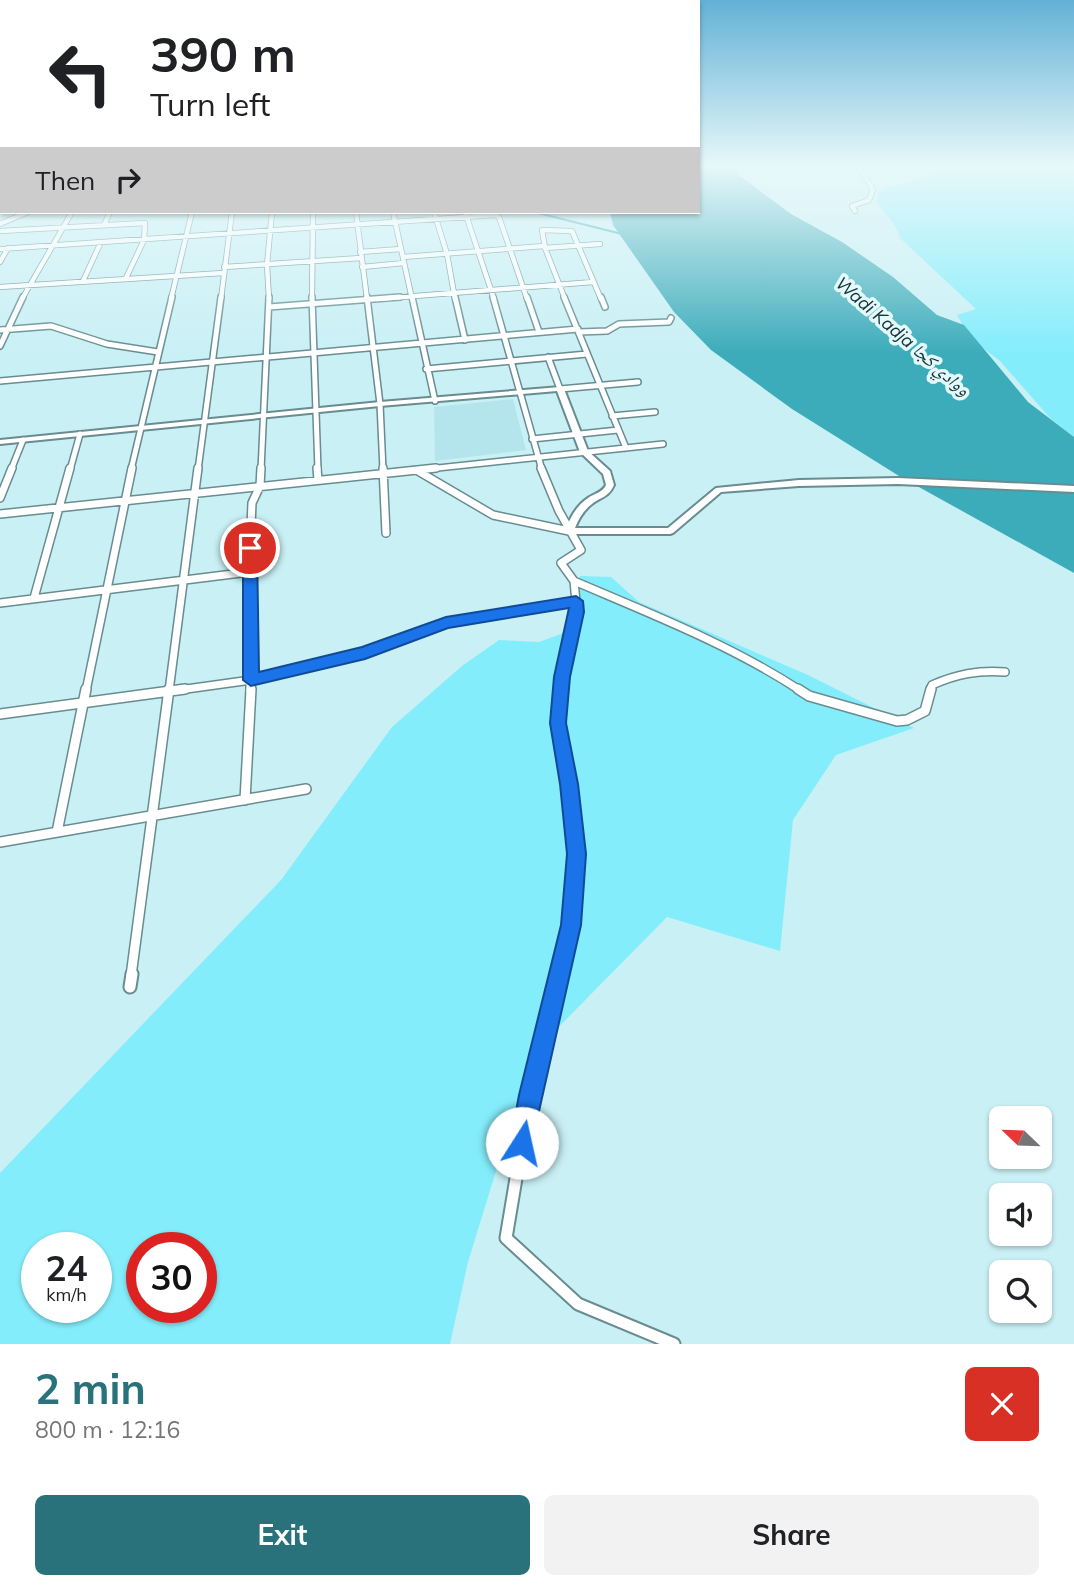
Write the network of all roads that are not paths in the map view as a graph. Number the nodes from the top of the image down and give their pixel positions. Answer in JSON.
{"nodes":[{"id":1,"x":314,"y":227,"type":"edge"},
{"id":2,"x":63,"y":228,"type":"junction"},
{"id":3,"x":67,"y":228,"type":"edge"},
{"id":4,"x":145,"y":228,"type":"edge"},
{"id":5,"x":188,"y":228,"type":"edge"},
{"id":6,"x":230,"y":228,"type":"edge"},
{"id":7,"x":303,"y":228,"type":"edge"},
{"id":8,"x":357,"y":228,"type":"edge"},
{"id":9,"x":397,"y":228,"type":"edge"},
{"id":10,"x":439,"y":228,"type":"edge"},
{"id":11,"x":470,"y":228,"type":"edge"},
{"id":12,"x":503,"y":228,"type":"edge"},
{"id":13,"x":268,"y":230,"type":"junction"},
{"id":14,"x":0,"y":231,"type":"edge"},
{"id":15,"x":229,"y":233,"type":"junction"},
{"id":16,"x":186,"y":237,"type":"junction"},
{"id":17,"x":144,"y":240,"type":"junction"},
{"id":18,"x":102,"y":242,"type":"junction"},
{"id":19,"x":600,"y":244,"type":"dead end"},
{"id":20,"x":53,"y":245,"type":"junction"},
{"id":21,"x":577,"y":246,"type":"junction"},
{"id":22,"x":545,"y":247,"type":"junction"},
{"id":23,"x":8,"y":248,"type":"junction"},
{"id":24,"x":401,"y":248,"type":"junction"},
{"id":25,"x":510,"y":248,"type":"junction"},
{"id":26,"x":0,"y":249,"type":"edge"},
{"id":27,"x":478,"y":251,"type":"junction"},
{"id":28,"x":447,"y":254,"type":"junction"},
{"id":29,"x":360,"y":255,"type":"junction"},
{"id":30,"x":404,"y":260,"type":"junction"},
{"id":31,"x":0,"y":262,"type":"edge"},
{"id":32,"x":314,"y":262,"type":"junction"},
{"id":33,"x":267,"y":265,"type":"junction"},
{"id":34,"x":362,"y":267,"type":"junction"},
{"id":35,"x":223,"y":270,"type":"junction"},
{"id":36,"x":177,"y":275,"type":"junction"},
{"id":37,"x":126,"y":278,"type":"junction"},
{"id":38,"x":83,"y":281,"type":"junction"},
{"id":39,"x":593,"y":282,"type":"junction"},
{"id":40,"x":28,"y":285,"type":"junction"},
{"id":41,"x":560,"y":285,"type":"junction"},
{"id":42,"x":0,"y":287,"type":"edge"},
{"id":43,"x":525,"y":288,"type":"junction"},
{"id":44,"x":490,"y":291,"type":"junction"},
{"id":45,"x":456,"y":293,"type":"junction"},
{"id":46,"x":411,"y":296,"type":"junction"},
{"id":47,"x":367,"y":300,"type":"junction"},
{"id":48,"x":314,"y":304,"type":"junction"},
{"id":49,"x":269,"y":307,"type":"junction"},
{"id":50,"x":605,"y":307,"type":"dead end"},
{"id":51,"x":671,"y":318,"type":"dead end"},
{"id":52,"x":4,"y":330,"type":"edge"},
{"id":53,"x":579,"y":331,"type":"junction"},
{"id":54,"x":539,"y":332,"type":"junction"},
{"id":55,"x":505,"y":336,"type":"junction"},
{"id":56,"x":465,"y":340,"type":"junction"},
{"id":57,"x":0,"y":345,"type":"edge"},
{"id":58,"x":421,"y":345,"type":"junction"},
{"id":59,"x":374,"y":349,"type":"junction"},
{"id":60,"x":158,"y":352,"type":"junction"},
{"id":61,"x":312,"y":352,"type":"junction"},
{"id":62,"x":587,"y":354,"type":"junction"},
{"id":63,"x":267,"y":356,"type":"junction"},
{"id":64,"x":548,"y":357,"type":"junction"},
{"id":65,"x":211,"y":360,"type":"junction"},
{"id":66,"x":508,"y":360,"type":"junction"},
{"id":67,"x":155,"y":367,"type":"junction"},
{"id":68,"x":426,"y":369,"type":"junction"},
{"id":69,"x":0,"y":381,"type":"edge"},
{"id":70,"x":638,"y":382,"type":"dead end"},
{"id":71,"x":598,"y":385,"type":"junction"},
{"id":72,"x":560,"y":389,"type":"junction"},
{"id":73,"x":517,"y":393,"type":"junction"},
{"id":74,"x":435,"y":401,"type":"junction"},
{"id":75,"x":380,"y":404,"type":"junction"},
{"id":76,"x":315,"y":411,"type":"junction"},
{"id":77,"x":655,"y":412,"type":"dead end"},
{"id":78,"x":264,"y":416,"type":"junction"},
{"id":79,"x":612,"y":416,"type":"junction"},
{"id":80,"x":202,"y":422,"type":"junction"},
{"id":81,"x":140,"y":428,"type":"junction"},
{"id":82,"x":618,"y":430,"type":"junction"},
{"id":83,"x":80,"y":434,"type":"junction"},
{"id":84,"x":578,"y":434,"type":"junction"},
{"id":85,"x":532,"y":439,"type":"junction"},
{"id":86,"x":23,"y":440,"type":"junction"},
{"id":87,"x":0,"y":442,"type":"edge"},
{"id":88,"x":663,"y":444,"type":"dead end"},
{"id":89,"x":626,"y":447,"type":"junction"},
{"id":90,"x":584,"y":452,"type":"junction"},
{"id":91,"x":538,"y":457,"type":"junction"},
{"id":92,"x":418,"y":471,"type":"junction"},
{"id":93,"x":383,"y":473,"type":"junction"},
{"id":94,"x":318,"y":480,"type":"junction"},
{"id":95,"x":260,"y":486,"type":"junction"},
{"id":96,"x":1074,"y":489,"type":"edge"},
{"id":97,"x":195,"y":492,"type":"junction"},
{"id":98,"x":0,"y":498,"type":"edge"},
{"id":99,"x":126,"y":501,"type":"junction"},
{"id":100,"x":61,"y":509,"type":"junction"},
{"id":101,"x":0,"y":514,"type":"edge"},
{"id":102,"x":569,"y":531,"type":"junction"},
{"id":103,"x":386,"y":533,"type":"dead end"},
{"id":104,"x":249,"y":572,"type":"junction"},
{"id":105,"x":184,"y":580,"type":"junction"},
{"id":106,"x":574,"y":581,"type":"junction"},
{"id":107,"x":107,"y":589,"type":"junction"},
{"id":108,"x":34,"y":598,"type":"junction"},
{"id":109,"x":576,"y":601,"type":"junction"},
{"id":110,"x":0,"y":603,"type":"edge"},
{"id":111,"x":1006,"y":672,"type":"dead end"},
{"id":112,"x":251,"y":680,"type":"junction"},
{"id":113,"x":169,"y":691,"type":"junction"},
{"id":114,"x":84,"y":703,"type":"junction"},
{"id":115,"x":0,"y":714,"type":"edge"},
{"id":116,"x":306,"y":789,"type":"dead end"},
{"id":117,"x":245,"y":800,"type":"junction"},
{"id":118,"x":153,"y":816,"type":"junction"},
{"id":119,"x":57,"y":832,"type":"junction"},
{"id":120,"x":0,"y":842,"type":"edge"},
{"id":121,"x":130,"y":987,"type":"dead end"},
{"id":122,"x":674,"y":1344,"type":"edge"}],
"edges":[{"from":1,"to":32,"type":"street"},
{"from":2,"to":3,"type":"street"},
{"from":2,"to":14,"type":"street"},
{"from":2,"to":20,"type":"street"},
{"from":4,"to":17,"type":"street"},
{"from":5,"to":16,"type":"street"},
{"from":6,"to":15,"type":"street"},
{"from":7,"to":13,"type":"street"},
{"from":8,"to":29,"type":"street"},
{"from":9,"to":24,"type":"street"},
{"from":10,"to":28,"type":"street"},
{"from":11,"to":27,"type":"street"},
{"from":12,"to":25,"type":"street"},
{"from":13,"to":15,"type":"street"},
{"from":13,"to":33,"type":"street"},
{"from":15,"to":16,"type":"street"},
{"from":15,"to":35,"type":"street"},
{"from":16,"to":17,"type":"street"},
{"from":16,"to":36,"type":"street"},
{"from":17,"to":18,"type":"street"},
{"from":17,"to":37,"type":"street"},
{"from":18,"to":20,"type":"street"},
{"from":18,"to":38,"type":"street"},
{"from":19,"to":21,"type":"street"},
{"from":20,"to":23,"type":"street"},
{"from":20,"to":40,"type":"street"},
{"from":21,"to":22,"type":"street"},
{"from":21,"to":22,"type":"street"},
{"from":21,"to":39,"type":"street"},
{"from":22,"to":25,"type":"street"},
{"from":22,"to":41,"type":"street"},
{"from":23,"to":26,"type":"street"},
{"from":23,"to":31,"type":"street"},
{"from":24,"to":29,"type":"street"},
{"from":24,"to":30,"type":"street"},
{"from":25,"to":27,"type":"street"},
{"from":25,"to":43,"type":"street"},
{"from":27,"to":28,"type":"street"},
{"from":27,"to":44,"type":"street"},
{"from":28,"to":30,"type":"street"},
{"from":28,"to":45,"type":"street"},
{"from":29,"to":32,"type":"street"},
{"from":29,"to":34,"type":"street"},
{"from":30,"to":34,"type":"street"},
{"from":30,"to":46,"type":"street"},
{"from":32,"to":33,"type":"street"},
{"from":32,"to":48,"type":"street"},
{"from":33,"to":35,"type":"street"},
{"from":33,"to":49,"type":"street"},
{"from":34,"to":47,"type":"street"},
{"from":35,"to":36,"type":"street"},
{"from":35,"to":65,"type":"street"},
{"from":36,"to":37,"type":"street"},
{"from":36,"to":60,"type":"street"},
{"from":37,"to":38,"type":"street"},
{"from":38,"to":40,"type":"street"},
{"from":39,"to":41,"type":"street"},
{"from":39,"to":50,"type":"street"},
{"from":40,"to":42,"type":"street"},
{"from":40,"to":52,"type":"street"},
{"from":41,"to":43,"type":"street"},
{"from":41,"to":53,"type":"street"},
{"from":43,"to":44,"type":"street"},
{"from":43,"to":54,"type":"street"},
{"from":44,"to":45,"type":"street"},
{"from":44,"to":55,"type":"street"},
{"from":45,"to":46,"type":"street"},
{"from":45,"to":56,"type":"street"},
{"from":46,"to":47,"type":"street"},
{"from":46,"to":58,"type":"street"},
{"from":47,"to":48,"type":"street"},
{"from":47,"to":59,"type":"street"},
{"from":48,"to":49,"type":"street"},
{"from":48,"to":61,"type":"street"},
{"from":49,"to":63,"type":"street"},
{"from":51,"to":53,"type":"street"},
{"from":52,"to":57,"type":"street"},
{"from":52,"to":60,"type":"street"},
{"from":53,"to":54,"type":"street"},
{"from":53,"to":62,"type":"street"},
{"from":54,"to":55,"type":"street"},
{"from":55,"to":56,"type":"street"},
{"from":55,"to":66,"type":"street"},
{"from":56,"to":58,"type":"street"},
{"from":58,"to":59,"type":"street"},
{"from":58,"to":68,"type":"street"},
{"from":59,"to":61,"type":"street"},
{"from":59,"to":75,"type":"street"},
{"from":60,"to":67,"type":"street"},
{"from":61,"to":63,"type":"street"},
{"from":61,"to":76,"type":"street"},
{"from":62,"to":64,"type":"street"},
{"from":62,"to":71,"type":"street"},
{"from":63,"to":65,"type":"street"},
{"from":63,"to":78,"type":"street"},
{"from":64,"to":66,"type":"street"},
{"from":64,"to":72,"type":"street"},
{"from":65,"to":67,"type":"street"},
{"from":65,"to":80,"type":"street"},
{"from":66,"to":68,"type":"street"},
{"from":66,"to":73,"type":"street"},
{"from":67,"to":69,"type":"street"},
{"from":67,"to":81,"type":"street"},
{"from":68,"to":74,"type":"street"},
{"from":70,"to":71,"type":"street"},
{"from":71,"to":72,"type":"street"},
{"from":71,"to":79,"type":"street"},
{"from":72,"to":73,"type":"main road"},
{"from":72,"to":84,"type":"main road"},
{"from":73,"to":74,"type":"main road"},
{"from":73,"to":85,"type":"street"},
{"from":74,"to":75,"type":"main road"},
{"from":75,"to":76,"type":"main road"},
{"from":75,"to":93,"type":"street"},
{"from":76,"to":78,"type":"main road"},
{"from":76,"to":94,"type":"street"},
{"from":77,"to":79,"type":"street"},
{"from":78,"to":80,"type":"main road"},
{"from":78,"to":95,"type":"street"},
{"from":79,"to":82,"type":"street"},
{"from":80,"to":81,"type":"main road"},
{"from":80,"to":97,"type":"street"},
{"from":81,"to":83,"type":"main road"},
{"from":81,"to":99,"type":"street"},
{"from":82,"to":84,"type":"street"},
{"from":82,"to":89,"type":"street"},
{"from":83,"to":86,"type":"main road"},
{"from":83,"to":100,"type":"street"},
{"from":84,"to":85,"type":"street"},
{"from":84,"to":90,"type":"main road"},
{"from":85,"to":91,"type":"street"},
{"from":86,"to":87,"type":"main road"},
{"from":86,"to":98,"type":"street"},
{"from":88,"to":89,"type":"street"},
{"from":89,"to":90,"type":"street"},
{"from":90,"to":91,"type":"street"},
{"from":90,"to":102,"type":"main road"},
{"from":91,"to":92,"type":"street"},
{"from":91,"to":102,"type":"street"},
{"from":92,"to":93,"type":"street"},
{"from":92,"to":102,"type":"street"},
{"from":93,"to":94,"type":"street"},
{"from":93,"to":103,"type":"street"},
{"from":94,"to":95,"type":"street"},
{"from":95,"to":97,"type":"street"},
{"from":95,"to":104,"type":"street"},
{"from":96,"to":102,"type":"main road"},
{"from":97,"to":99,"type":"street"},
{"from":97,"to":105,"type":"street"},
{"from":99,"to":100,"type":"street"},
{"from":99,"to":107,"type":"street"},
{"from":100,"to":101,"type":"street"},
{"from":100,"to":108,"type":"street"},
{"from":102,"to":106,"type":"street"},
{"from":104,"to":105,"type":"street"},
{"from":104,"to":112,"type":"street"},
{"from":105,"to":107,"type":"street"},
{"from":105,"to":113,"type":"street"},
{"from":106,"to":109,"type":"street"},
{"from":106,"to":111,"type":"street"},
{"from":107,"to":108,"type":"street"},
{"from":107,"to":114,"type":"street"},
{"from":108,"to":110,"type":"street"},
{"from":109,"to":112,"type":"street"},
{"from":109,"to":122,"type":"street"},
{"from":112,"to":113,"type":"street"},
{"from":112,"to":117,"type":"street"},
{"from":113,"to":114,"type":"street"},
{"from":113,"to":118,"type":"street"},
{"from":114,"to":115,"type":"street"},
{"from":114,"to":119,"type":"street"},
{"from":116,"to":117,"type":"street"},
{"from":117,"to":118,"type":"street"},
{"from":118,"to":119,"type":"street"},
{"from":118,"to":121,"type":"street"},
{"from":119,"to":120,"type":"street"}]}
